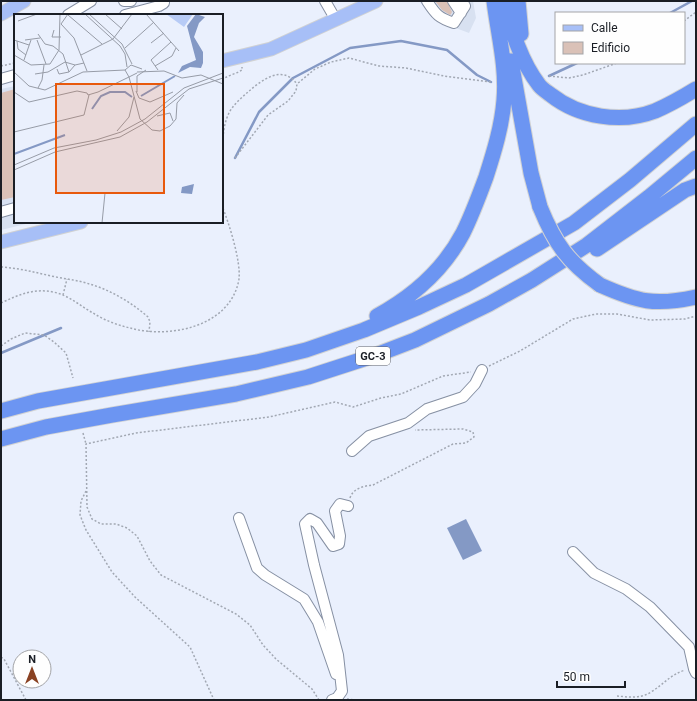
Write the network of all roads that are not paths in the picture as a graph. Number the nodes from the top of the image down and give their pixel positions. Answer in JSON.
{"nodes":[{"id":1,"x":24,"y":1,"type":"edge"},
{"id":2,"x":91,"y":1,"type":"edge"},
{"id":3,"x":124,"y":1,"type":"edge"},
{"id":4,"x":131,"y":1,"type":"edge"},
{"id":5,"x":164,"y":1,"type":"edge"},
{"id":6,"x":325,"y":1,"type":"edge"},
{"id":7,"x":376,"y":1,"type":"edge"},
{"id":8,"x":427,"y":1,"type":"edge"},
{"id":9,"x":453,"y":1,"type":"edge"},
{"id":10,"x":462,"y":1,"type":"edge"},
{"id":11,"x":487,"y":1,"type":"edge"},
{"id":12,"x":494,"y":1,"type":"edge"},
{"id":13,"x":497,"y":1,"type":"edge"},
{"id":14,"x":518,"y":1,"type":"edge"},
{"id":15,"x":461,"y":13,"type":"junction"},
{"id":16,"x":1,"y":14,"type":"edge"},
{"id":17,"x":70,"y":14,"type":"edge"},
{"id":18,"x":129,"y":14,"type":"edge"},
{"id":19,"x":503,"y":15,"type":"edge"},
{"id":20,"x":336,"y":20,"type":"junction"},
{"id":21,"x":223,"y":61,"type":"edge"},
{"id":22,"x":525,"y":63,"type":"junction"},
{"id":23,"x":14,"y":75,"type":"edge"},
{"id":24,"x":1,"y":79,"type":"edge"},
{"id":25,"x":696,"y":90,"type":"edge"},
{"id":26,"x":696,"y":124,"type":"edge"},
{"id":27,"x":696,"y":158,"type":"edge"},
{"id":28,"x":696,"y":186,"type":"edge"},
{"id":29,"x":14,"y":208,"type":"edge"},
{"id":30,"x":1,"y":212,"type":"edge"},
{"id":31,"x":77,"y":223,"type":"edge"},
{"id":32,"x":1,"y":242,"type":"edge"},
{"id":33,"x":696,"y":297,"type":"edge"},
{"id":34,"x":414,"y":340,"type":"junction"},
{"id":35,"x":306,"y":350,"type":"junction"},
{"id":36,"x":482,"y":370,"type":"road end"},
{"id":37,"x":1,"y":411,"type":"edge"},
{"id":38,"x":1,"y":439,"type":"edge"},
{"id":39,"x":352,"y":451,"type":"dead end"},
{"id":40,"x":348,"y":506,"type":"road end"},
{"id":41,"x":240,"y":518,"type":"dead end"},
{"id":42,"x":573,"y":552,"type":"dead end"},
{"id":43,"x":695,"y":671,"type":"edge"},
{"id":44,"x":342,"y":690,"type":"junction"},
{"id":45,"x":332,"y":700,"type":"edge"}],
"edges":[{"from":1,"to":16,"type":"main road"},
{"from":2,"to":17,"type":"street"},
{"from":3,"to":4,"type":"street"},
{"from":5,"to":18,"type":"street"},
{"from":6,"to":20,"type":"street"},
{"from":7,"to":20,"type":"main road"},
{"from":8,"to":15,"type":"street"},
{"from":9,"to":15,"type":"street"},
{"from":10,"to":15,"type":"street"},
{"from":11,"to":19,"type":"highway"},
{"from":12,"to":19,"type":"highway"},
{"from":13,"to":19,"type":"highway"},
{"from":14,"to":22,"type":"highway"},
{"from":19,"to":22,"type":"highway"},
{"from":19,"to":33,"type":"highway","bridge":true},
{"from":19,"to":35,"type":"highway"},
{"from":20,"to":21,"type":"main road"},
{"from":22,"to":25,"type":"highway"},
{"from":23,"to":24,"type":"street"},
{"from":26,"to":35,"type":"highway","number":"GC-3"},
{"from":27,"to":34,"type":"highway","number":"GC-3"},
{"from":28,"to":34,"type":"highway"},
{"from":29,"to":30,"type":"street"},
{"from":31,"to":32,"type":"main road"},
{"from":34,"to":38,"type":"highway","number":"GC-3"},
{"from":35,"to":37,"type":"highway","number":"GC-3"},
{"from":36,"to":39,"type":"street"},
{"from":40,"to":44,"type":"street"},
{"from":41,"to":44,"type":"street"},
{"from":42,"to":43,"type":"street"},
{"from":44,"to":45,"type":"street"}]}
